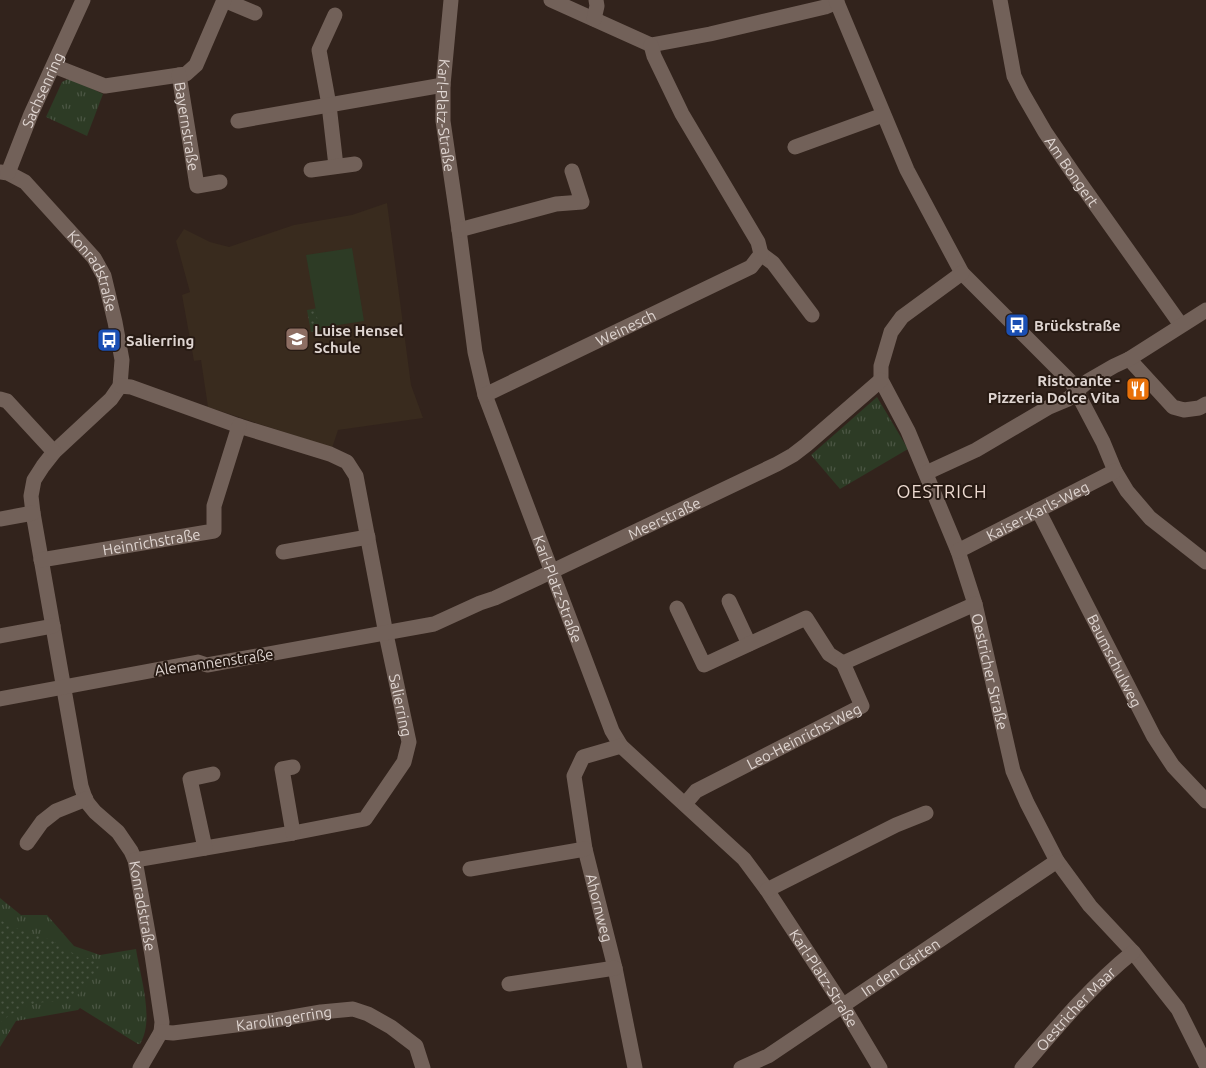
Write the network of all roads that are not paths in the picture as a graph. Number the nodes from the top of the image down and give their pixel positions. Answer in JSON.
{"nodes":[{"id":1,"x":83,"y":0,"type":"edge"},
{"id":2,"x":224,"y":0,"type":"edge"},
{"id":3,"x":451,"y":0,"type":"edge"},
{"id":4,"x":551,"y":0,"type":"edge"},
{"id":5,"x":596,"y":0,"type":"edge"},
{"id":6,"x":1000,"y":0,"type":"edge"},
{"id":7,"x":837,"y":1,"type":"edge"},
{"id":8,"x":255,"y":13,"type":"dead end"},
{"id":9,"x":335,"y":15,"type":"dead end"},
{"id":10,"x":594,"y":19,"type":"junction"},
{"id":11,"x":651,"y":45,"type":"junction"},
{"id":12,"x":54,"y":66,"type":"junction"},
{"id":13,"x":179,"y":75,"type":"junction"},
{"id":14,"x":443,"y":85,"type":"junction"},
{"id":15,"x":328,"y":105,"type":"junction"},
{"id":16,"x":883,"y":115,"type":"junction"},
{"id":17,"x":238,"y":121,"type":"dead end"},
{"id":18,"x":795,"y":147,"type":"dead end"},
{"id":19,"x":356,"y":164,"type":"dead end"},
{"id":20,"x":336,"y":166,"type":"junction"},
{"id":21,"x":311,"y":170,"type":"dead end"},
{"id":22,"x":572,"y":171,"type":"dead end"},
{"id":23,"x":4,"y":172,"type":"edge"},
{"id":24,"x":220,"y":182,"type":"dead end"},
{"id":25,"x":460,"y":230,"type":"junction"},
{"id":26,"x":761,"y":254,"type":"junction"},
{"id":27,"x":962,"y":273,"type":"junction"},
{"id":28,"x":1206,"y":310,"type":"edge"},
{"id":29,"x":812,"y":315,"type":"dead end"},
{"id":30,"x":1181,"y":325,"type":"junction"},
{"id":31,"x":1129,"y":359,"type":"junction"},
{"id":32,"x":881,"y":380,"type":"junction"},
{"id":33,"x":120,"y":386,"type":"junction"},
{"id":34,"x":1077,"y":391,"type":"junction"},
{"id":35,"x":485,"y":395,"type":"junction"},
{"id":36,"x":0,"y":399,"type":"edge"},
{"id":37,"x":1206,"y":404,"type":"edge"},
{"id":38,"x":239,"y":426,"type":"junction"},
{"id":39,"x":54,"y":452,"type":"junction"},
{"id":40,"x":1115,"y":471,"type":"junction"},
{"id":41,"x":926,"y":473,"type":"junction"},
{"id":42,"x":1038,"y":510,"type":"junction"},
{"id":43,"x":33,"y":513,"type":"junction"},
{"id":44,"x":0,"y":519,"type":"edge"},
{"id":45,"x":368,"y":537,"type":"junction"},
{"id":46,"x":958,"y":550,"type":"junction"},
{"id":47,"x":282,"y":552,"type":"dead end"},
{"id":48,"x":41,"y":560,"type":"junction"},
{"id":49,"x":1206,"y":562,"type":"edge"},
{"id":50,"x":552,"y":572,"type":"junction"},
{"id":51,"x":729,"y":600,"type":"dead end"},
{"id":52,"x":975,"y":604,"type":"junction"},
{"id":53,"x":677,"y":608,"type":"dead end"},
{"id":54,"x":53,"y":626,"type":"junction"},
{"id":55,"x":428,"y":626,"type":"joint"},
{"id":56,"x":386,"y":634,"type":"junction"},
{"id":57,"x":0,"y":636,"type":"edge"},
{"id":58,"x":749,"y":644,"type":"junction"},
{"id":59,"x":843,"y":663,"type":"junction"},
{"id":60,"x":64,"y":686,"type":"junction"},
{"id":61,"x":0,"y":699,"type":"edge"},
{"id":62,"x":621,"y":746,"type":"junction"},
{"id":63,"x":294,"y":767,"type":"dead end"},
{"id":64,"x":213,"y":774,"type":"dead end"},
{"id":65,"x":86,"y":799,"type":"junction"},
{"id":66,"x":1206,"y":801,"type":"edge"},
{"id":67,"x":685,"y":804,"type":"junction"},
{"id":68,"x":926,"y":813,"type":"dead end"},
{"id":69,"x":294,"y":833,"type":"junction"},
{"id":70,"x":27,"y":843,"type":"dead end"},
{"id":71,"x":205,"y":848,"type":"junction"},
{"id":72,"x":585,"y":849,"type":"junction"},
{"id":73,"x":134,"y":860,"type":"junction"},
{"id":74,"x":1057,"y":861,"type":"junction"},
{"id":75,"x":470,"y":869,"type":"dead end"},
{"id":76,"x":767,"y":890,"type":"junction"},
{"id":77,"x":1132,"y":952,"type":"junction"},
{"id":78,"x":615,"y":968,"type":"junction"},
{"id":79,"x":509,"y":984,"type":"dead end"},
{"id":80,"x":843,"y":1006,"type":"junction"},
{"id":81,"x":161,"y":1032,"type":"junction"},
{"id":82,"x":1206,"y":1065,"type":"edge"},
{"id":83,"x":140,"y":1068,"type":"edge"},
{"id":84,"x":424,"y":1068,"type":"edge"},
{"id":85,"x":635,"y":1068,"type":"edge"},
{"id":86,"x":741,"y":1068,"type":"edge"},
{"id":87,"x":880,"y":1068,"type":"edge"},
{"id":88,"x":1022,"y":1068,"type":"edge"}],
"edges":[{"from":1,"to":12,"type":"street","name":"Sachsenring"},
{"from":2,"to":8,"type":"street","name":"Bayernstraße"},
{"from":2,"to":13,"type":"street","name":"Bayernstraße"},
{"from":3,"to":14,"type":"street","name":"Karl-Platz-Straße"},
{"from":4,"to":10,"type":"street"},
{"from":5,"to":10,"type":"street"},
{"from":6,"to":30,"type":"street","name":"Am Bongert"},
{"from":7,"to":11,"type":"street"},
{"from":7,"to":16,"type":"street"},
{"from":9,"to":15,"type":"street"},
{"from":10,"to":11,"type":"street"},
{"from":11,"to":26,"type":"street"},
{"from":12,"to":13,"type":"street","name":"Bayernstraße"},
{"from":12,"to":23,"type":"street","name":"Sachsenring"},
{"from":13,"to":24,"type":"street","name":"Bayernstraße"},
{"from":14,"to":15,"type":"street"},
{"from":14,"to":25,"type":"street","name":"Karl-Platz-Straße"},
{"from":15,"to":17,"type":"street"},
{"from":15,"to":20,"type":"street"},
{"from":16,"to":18,"type":"street"},
{"from":16,"to":27,"type":"street"},
{"from":19,"to":20,"type":"street"},
{"from":20,"to":21,"type":"street"},
{"from":22,"to":25,"type":"street"},
{"from":23,"to":33,"type":"street","name":"Konradstraße"},
{"from":25,"to":35,"type":"street","name":"Karl-Platz-Straße"},
{"from":26,"to":29,"type":"street"},
{"from":26,"to":35,"type":"street","name":"Weinesch"},
{"from":27,"to":32,"type":"street"},
{"from":27,"to":34,"type":"street"},
{"from":28,"to":30,"type":"street"},
{"from":30,"to":31,"type":"street"},
{"from":31,"to":34,"type":"street"},
{"from":31,"to":37,"type":"street"},
{"from":32,"to":41,"type":"street","name":"Oestricher Straße"},
{"from":32,"to":50,"type":"street","name":"Meerstraße"},
{"from":33,"to":38,"type":"street","name":"Salierring"},
{"from":33,"to":39,"type":"street","name":"Konradstraße"},
{"from":34,"to":40,"type":"street"},
{"from":34,"to":41,"type":"street"},
{"from":35,"to":50,"type":"street","name":"Karl-Platz-Straße"},
{"from":36,"to":39,"type":"street"},
{"from":38,"to":45,"type":"street","name":"Salierring"},
{"from":38,"to":48,"type":"street","name":"Heinrichstraße"},
{"from":39,"to":43,"type":"street","name":"Konradstraße"},
{"from":40,"to":42,"type":"street","name":"Kaiser-Karls-Weg"},
{"from":40,"to":49,"type":"street"},
{"from":41,"to":46,"type":"street","name":"Oestricher Straße"},
{"from":42,"to":46,"type":"street","name":"Kaiser-Karls-Weg"},
{"from":42,"to":66,"type":"street","name":"Baumschulweg"},
{"from":43,"to":44,"type":"street"},
{"from":43,"to":48,"type":"street","name":"Konradstraße"},
{"from":45,"to":47,"type":"street"},
{"from":45,"to":56,"type":"street","name":"Salierring"},
{"from":46,"to":52,"type":"street","name":"Oestricher Straße"},
{"from":48,"to":54,"type":"street","name":"Konradstraße"},
{"from":50,"to":55,"type":"street","name":"Meerstraße"},
{"from":50,"to":62,"type":"street","name":"Karl-Platz-Straße"},
{"from":51,"to":58,"type":"street"},
{"from":52,"to":59,"type":"street"},
{"from":52,"to":74,"type":"street","name":"Oestricher Straße"},
{"from":53,"to":58,"type":"street"},
{"from":54,"to":57,"type":"street"},
{"from":54,"to":60,"type":"street","name":"Konradstraße"},
{"from":55,"to":56,"type":"street","name":"Alemannenstraße"},
{"from":56,"to":60,"type":"street","name":"Alemannenstraße"},
{"from":56,"to":69,"type":"street","name":"Salierring"},
{"from":58,"to":59,"type":"street"},
{"from":59,"to":67,"type":"street","name":"Leo-Heinrichs-Weg"},
{"from":60,"to":61,"type":"street","name":"Alemannenstraße"},
{"from":60,"to":65,"type":"street","name":"Konradstraße"},
{"from":62,"to":67,"type":"street","name":"Karl-Platz-Straße"},
{"from":62,"to":72,"type":"street","name":"Ahornweg"},
{"from":63,"to":69,"type":"street"},
{"from":64,"to":71,"type":"street"},
{"from":65,"to":70,"type":"street"},
{"from":65,"to":73,"type":"street","name":"Konradstraße"},
{"from":67,"to":76,"type":"street","name":"Karl-Platz-Straße"},
{"from":68,"to":76,"type":"street"},
{"from":69,"to":71,"type":"street","name":"Salierring"},
{"from":71,"to":73,"type":"street","name":"Salierring"},
{"from":72,"to":75,"type":"street"},
{"from":72,"to":78,"type":"street","name":"Ahornweg"},
{"from":73,"to":81,"type":"street","name":"Konradstraße"},
{"from":74,"to":77,"type":"street","name":"Oestricher Straße"},
{"from":74,"to":80,"type":"street","name":"In den Gärten"},
{"from":76,"to":80,"type":"street","name":"Karl-Platz-Straße"},
{"from":77,"to":82,"type":"street","name":"Oestricher Straße"},
{"from":77,"to":88,"type":"street","name":"Oestricher Maar"},
{"from":78,"to":79,"type":"street"},
{"from":78,"to":85,"type":"street","name":"Ahornweg"},
{"from":80,"to":86,"type":"street","name":"In den Gärten"},
{"from":80,"to":87,"type":"street","name":"Karl-Platz-Straße"},
{"from":81,"to":83,"type":"street"},
{"from":81,"to":84,"type":"street","name":"Karolingerring"}]}
